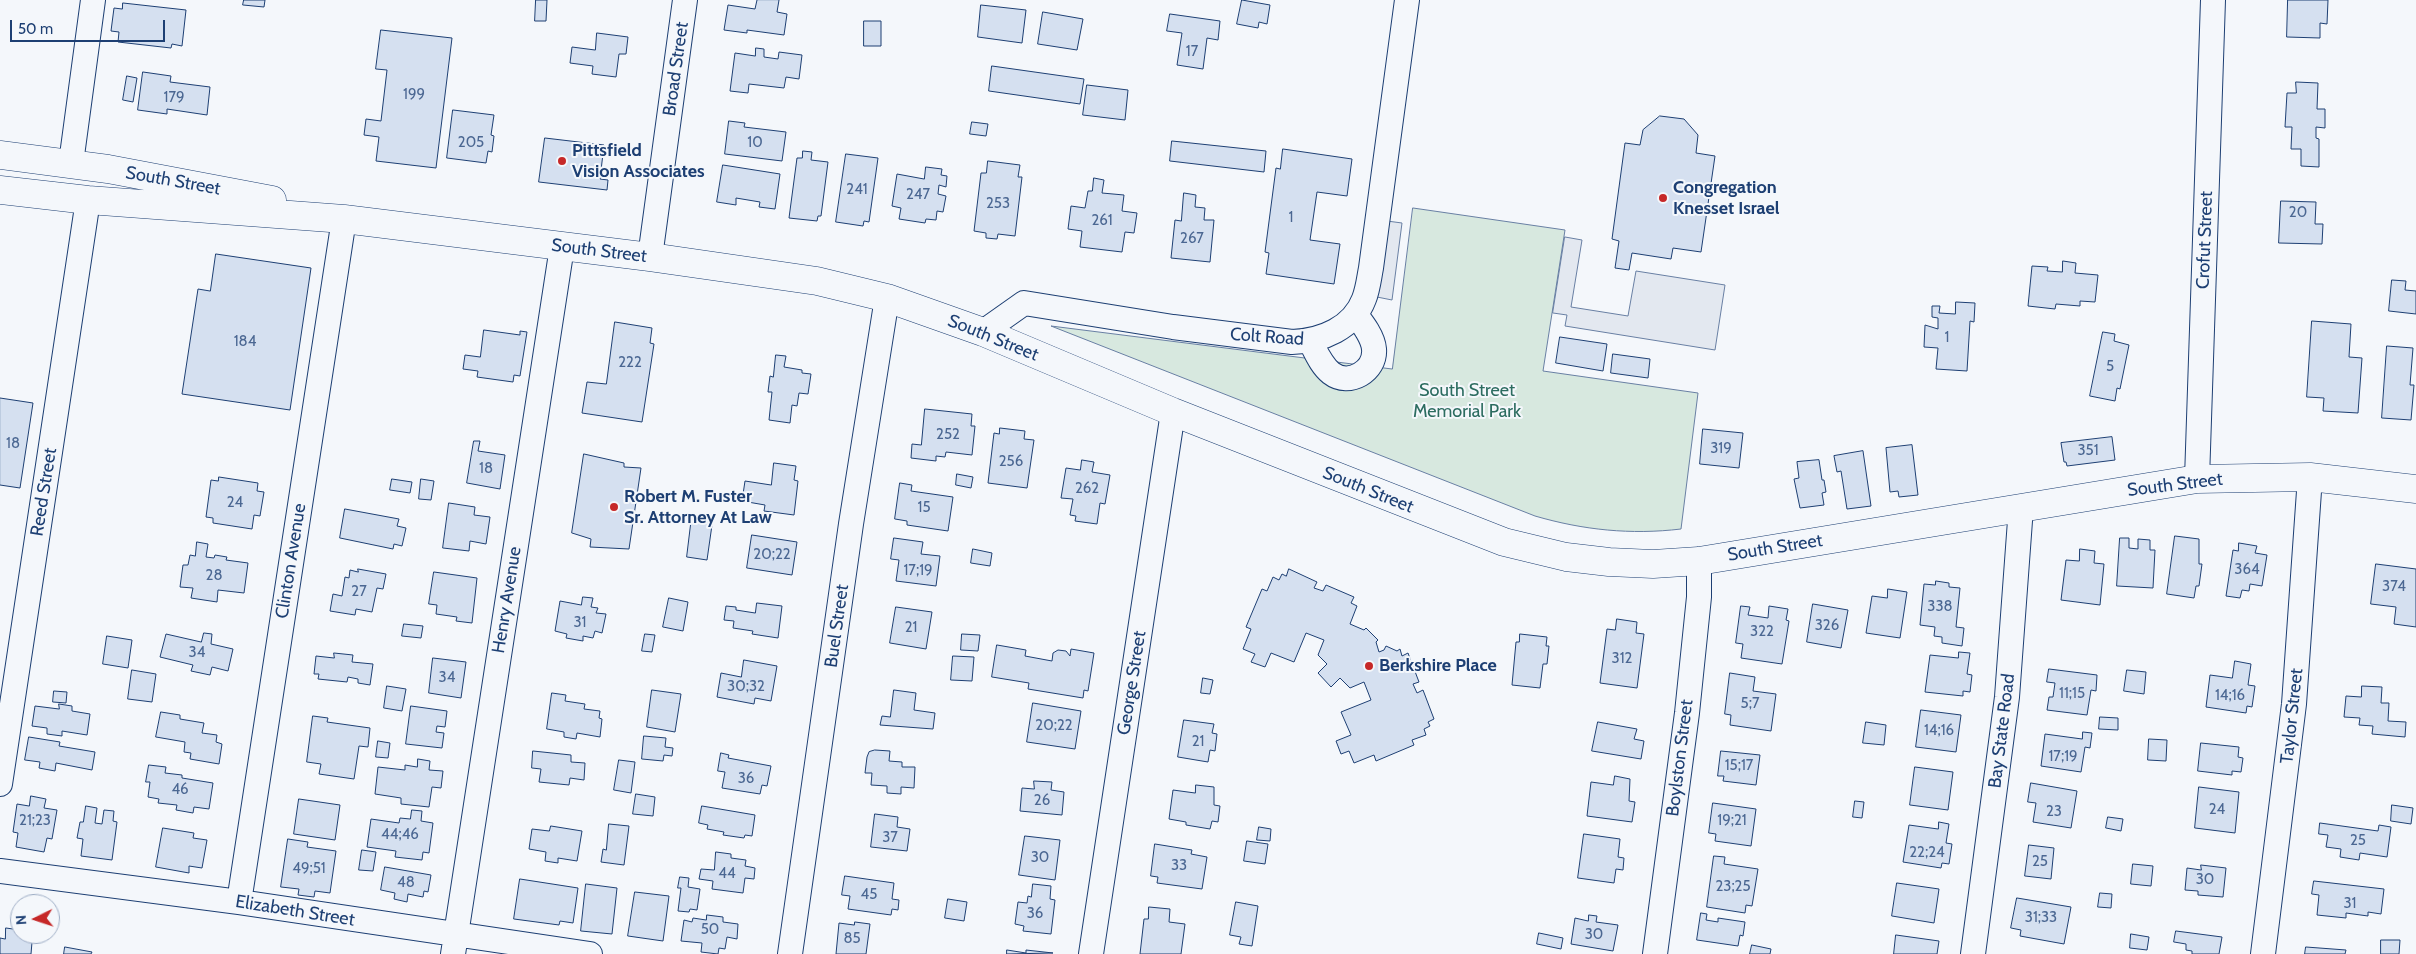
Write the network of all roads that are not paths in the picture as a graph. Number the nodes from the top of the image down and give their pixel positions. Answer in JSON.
{"nodes":[{"id":1,"x":93,"y":0,"type":"edge"},
{"id":2,"x":686,"y":0,"type":"edge"},
{"id":3,"x":1407,"y":0,"type":"edge"},
{"id":4,"x":2213,"y":0,"type":"edge"},
{"id":5,"x":0,"y":154,"type":"edge"},
{"id":6,"x":71,"y":163,"type":"junction"},
{"id":7,"x":0,"y":190,"type":"edge"},
{"id":8,"x":88,"y":200,"type":"junction"},
{"id":9,"x":344,"y":219,"type":"junction"},
{"id":10,"x":562,"y":247,"type":"junction"},
{"id":11,"x":650,"y":258,"type":"junction"},
{"id":12,"x":887,"y":298,"type":"junction"},
{"id":13,"x":1356,"y":314,"type":"junction"},
{"id":14,"x":983,"y":332,"type":"junction"},
{"id":15,"x":1310,"y":341,"type":"junction"},
{"id":16,"x":1173,"y":412,"type":"junction"},
{"id":17,"x":2310,"y":476,"type":"junction"},
{"id":18,"x":2197,"y":479,"type":"junction"},
{"id":19,"x":2416,"y":489,"type":"edge"},
{"id":20,"x":2020,"y":507,"type":"junction"},
{"id":21,"x":1699,"y":561,"type":"junction"},
{"id":22,"x":0,"y":784,"type":"edge"},
{"id":23,"x":0,"y":871,"type":"edge"},
{"id":24,"x":239,"y":902,"type":"junction"},
{"id":25,"x":454,"y":944,"type":"edge"},
{"id":26,"x":590,"y":954,"type":"edge"},
{"id":27,"x":790,"y":954,"type":"edge"},
{"id":28,"x":1091,"y":954,"type":"edge"},
{"id":29,"x":1655,"y":954,"type":"edge"},
{"id":30,"x":1973,"y":954,"type":"edge"},
{"id":31,"x":2264,"y":954,"type":"edge"}],
"edges":[{"from":1,"to":6,"type":"street"},
{"from":2,"to":11,"type":"street","name":"Broad Street"},
{"from":3,"to":13,"type":"street","name":"Colt Road"},
{"from":4,"to":18,"type":"street","name":"Crofut Street"},
{"from":5,"to":6,"type":"highway","name":"South Street"},
{"from":6,"to":9,"type":"highway","name":"South Street"},
{"from":7,"to":8,"type":"highway","name":"South Street"},
{"from":8,"to":9,"type":"highway","name":"South Street"},
{"from":8,"to":22,"type":"street","name":"Reed Street"},
{"from":9,"to":10,"type":"highway","name":"South Street"},
{"from":9,"to":24,"type":"street","name":"Clinton Avenue"},
{"from":10,"to":11,"type":"highway","name":"South Street"},
{"from":10,"to":25,"type":"street","name":"Henry Avenue"},
{"from":11,"to":12,"type":"highway","name":"South Street"},
{"from":12,"to":14,"type":"highway","name":"South Street"},
{"from":12,"to":27,"type":"street","name":"Buel Street"},
{"from":13,"to":15,"type":"street","name":"Colt Road"},
{"from":13,"to":15,"type":"street"},
{"from":14,"to":15,"type":"street","name":"Colt Road"},
{"from":14,"to":16,"type":"highway","name":"South Street"},
{"from":16,"to":21,"type":"highway","name":"South Street"},
{"from":16,"to":28,"type":"street","name":"George Street"},
{"from":17,"to":18,"type":"highway","name":"South Street"},
{"from":17,"to":19,"type":"highway","name":"South Street"},
{"from":17,"to":31,"type":"street","name":"Taylor Street"},
{"from":18,"to":20,"type":"highway","name":"South Street"},
{"from":20,"to":21,"type":"highway","name":"South Street"},
{"from":20,"to":30,"type":"street","name":"Bay State Road"},
{"from":21,"to":29,"type":"street","name":"Boylston Street"},
{"from":23,"to":24,"type":"street","name":"Elizabeth Street"},
{"from":24,"to":25,"type":"street","name":"Elizabeth Street"},
{"from":25,"to":26,"type":"street","name":"Elizabeth Street"}]}
